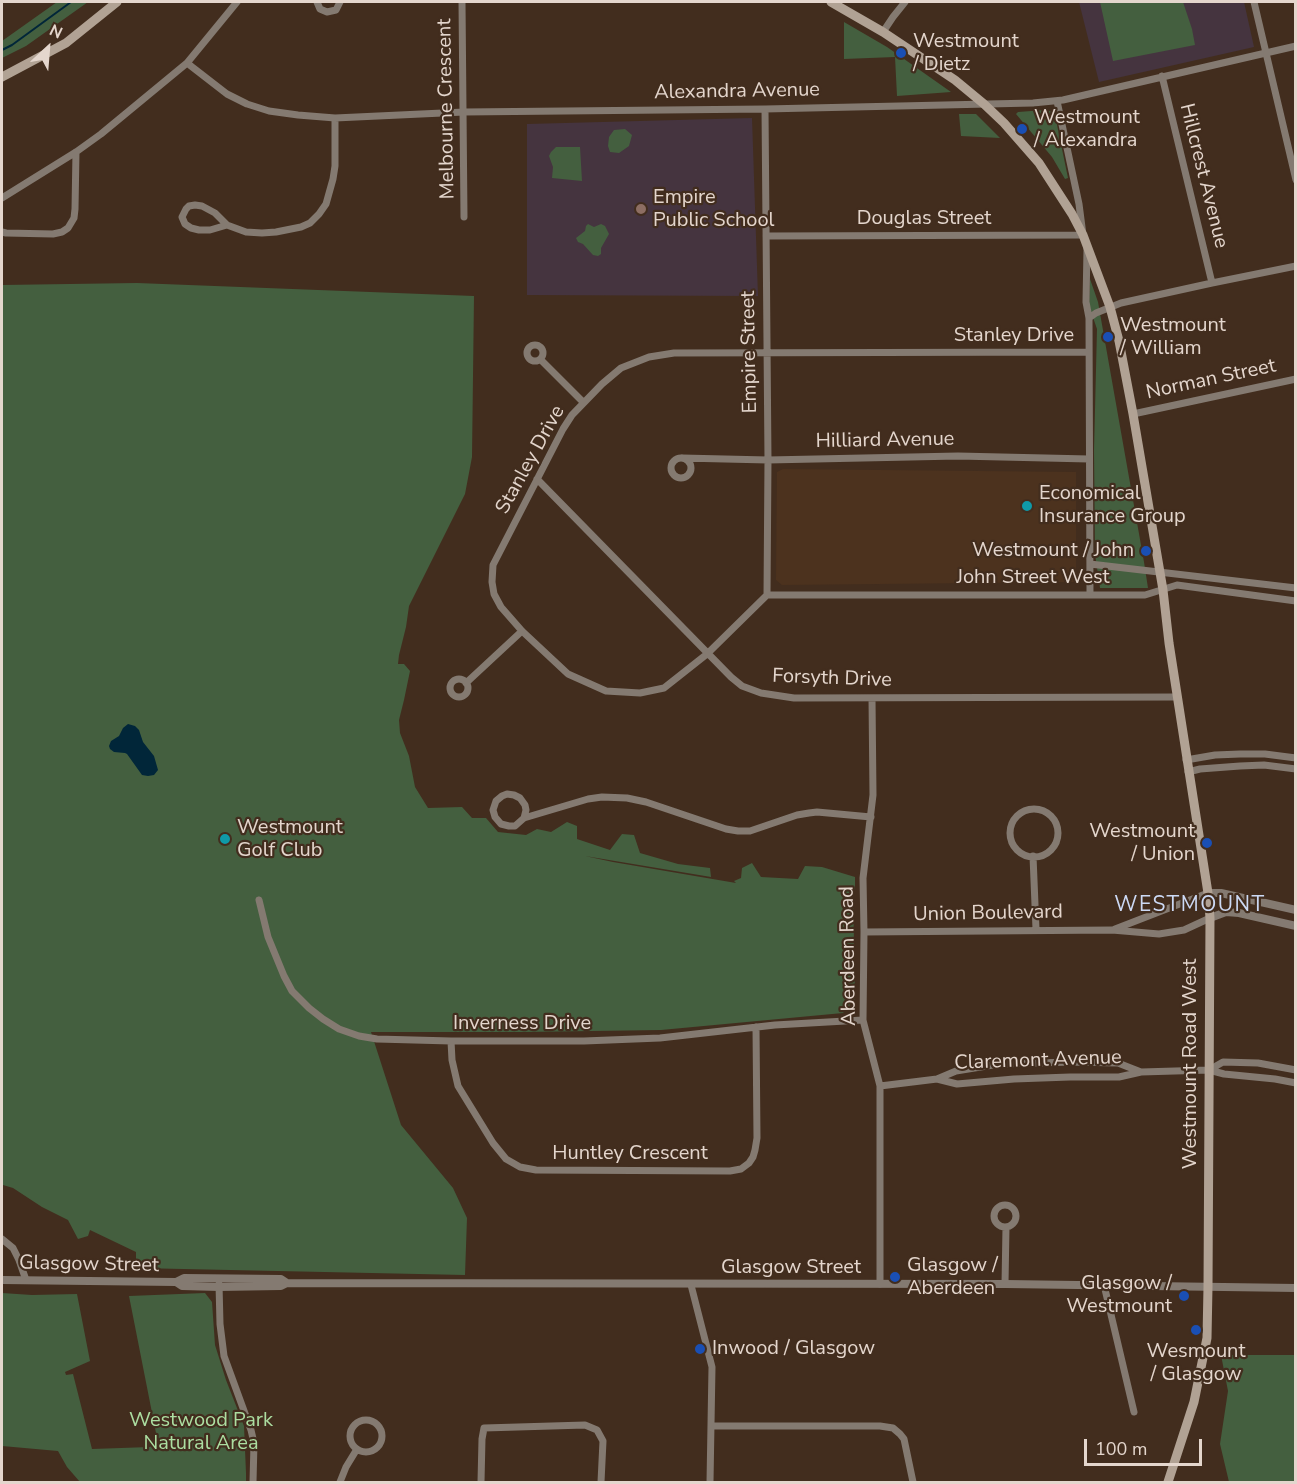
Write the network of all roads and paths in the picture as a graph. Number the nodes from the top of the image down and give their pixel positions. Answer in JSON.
{"nodes":[{"id":1,"x":117,"y":2,"type":"edge"},
{"id":2,"x":237,"y":2,"type":"edge"},
{"id":3,"x":316,"y":2,"type":"edge"},
{"id":4,"x":340,"y":2,"type":"edge"},
{"id":5,"x":462,"y":2,"type":"edge"},
{"id":6,"x":831,"y":2,"type":"edge"},
{"id":7,"x":905,"y":2,"type":"edge"},
{"id":8,"x":1254,"y":2,"type":"edge"},
{"id":9,"x":883,"y":32,"type":"junction"},
{"id":10,"x":1296,"y":46,"type":"edge"},
{"id":11,"x":1265,"y":52,"type":"junction"},
{"id":12,"x":187,"y":63,"type":"junction"},
{"id":13,"x":1162,"y":76,"type":"junction"},
{"id":14,"x":2,"y":77,"type":"edge"},
{"id":15,"x":1057,"y":101,"type":"junction"},
{"id":16,"x":984,"y":104,"type":"junction"},
{"id":17,"x":765,"y":109,"type":"junction"},
{"id":18,"x":464,"y":112,"type":"junction"},
{"id":19,"x":335,"y":118,"type":"junction"},
{"id":20,"x":76,"y":152,"type":"junction"},
{"id":21,"x":1296,"y":180,"type":"edge"},
{"id":22,"x":2,"y":198,"type":"edge"},
{"id":23,"x":464,"y":216,"type":"dead end"},
{"id":24,"x":227,"y":225,"type":"junction"},
{"id":25,"x":2,"y":232,"type":"edge"},
{"id":26,"x":1083,"y":235,"type":"junction"},
{"id":27,"x":766,"y":236,"type":"junction"},
{"id":28,"x":1087,"y":246,"type":"junction"},
{"id":29,"x":1296,"y":266,"type":"edge"},
{"id":30,"x":1212,"y":283,"type":"junction"},
{"id":31,"x":1110,"y":307,"type":"junction"},
{"id":32,"x":1089,"y":318,"type":"junction"},
{"id":33,"x":767,"y":352,"type":"junction"},
{"id":34,"x":1089,"y":352,"type":"junction"},
{"id":35,"x":541,"y":360,"type":"dead end"},
{"id":36,"x":1296,"y":379,"type":"edge"},
{"id":37,"x":583,"y":402,"type":"junction"},
{"id":38,"x":1133,"y":414,"type":"junction"},
{"id":39,"x":682,"y":458,"type":"dead end"},
{"id":40,"x":1089,"y":459,"type":"junction"},
{"id":41,"x":768,"y":460,"type":"junction"},
{"id":42,"x":537,"y":479,"type":"junction"},
{"id":43,"x":1090,"y":564,"type":"junction"},
{"id":44,"x":1160,"y":572,"type":"junction"},
{"id":45,"x":1296,"y":588,"type":"edge"},
{"id":46,"x":1163,"y":590,"type":"junction"},
{"id":47,"x":767,"y":595,"type":"junction"},
{"id":48,"x":1090,"y":595,"type":"junction"},
{"id":49,"x":1296,"y":601,"type":"edge"},
{"id":50,"x":522,"y":631,"type":"junction"},
{"id":51,"x":707,"y":654,"type":"junction"},
{"id":52,"x":466,"y":682,"type":"dead end"},
{"id":53,"x":1177,"y":697,"type":"junction"},
{"id":54,"x":872,"y":698,"type":"junction"},
{"id":55,"x":1296,"y":758,"type":"edge"},
{"id":56,"x":1186,"y":760,"type":"junction"},
{"id":57,"x":1296,"y":769,"type":"edge"},
{"id":58,"x":1188,"y":772,"type":"junction"},
{"id":59,"x":871,"y":817,"type":"junction"},
{"id":60,"x":524,"y":818,"type":"junction"},
{"id":61,"x":1033,"y":856,"type":"junction"},
{"id":62,"x":1208,"y":893,"type":"junction"},
{"id":63,"x":259,"y":900,"type":"dead end"},
{"id":64,"x":1296,"y":910,"type":"edge"},
{"id":65,"x":1210,"y":918,"type":"junction"},
{"id":66,"x":1296,"y":926,"type":"edge"},
{"id":67,"x":1036,"y":929,"type":"junction"},
{"id":68,"x":1112,"y":930,"type":"junction"},
{"id":69,"x":864,"y":932,"type":"junction"},
{"id":70,"x":863,"y":1020,"type":"junction"},
{"id":71,"x":756,"y":1027,"type":"junction"},
{"id":72,"x":451,"y":1041,"type":"junction"},
{"id":73,"x":1209,"y":1070,"type":"junction"},
{"id":74,"x":1296,"y":1070,"type":"edge"},
{"id":75,"x":1142,"y":1072,"type":"junction"},
{"id":76,"x":937,"y":1079,"type":"junction"},
{"id":77,"x":1296,"y":1083,"type":"edge"},
{"id":78,"x":880,"y":1086,"type":"junction"},
{"id":79,"x":1006,"y":1227,"type":"dead end"},
{"id":80,"x":2,"y":1239,"type":"edge"},
{"id":81,"x":2,"y":1280,"type":"edge"},
{"id":82,"x":26,"y":1280,"type":"junction"},
{"id":83,"x":219,"y":1283,"type":"junction"},
{"id":84,"x":880,"y":1284,"type":"junction"},
{"id":85,"x":1005,"y":1284,"type":"junction"},
{"id":86,"x":691,"y":1285,"type":"junction"},
{"id":87,"x":1104,"y":1285,"type":"junction"},
{"id":88,"x":1208,"y":1287,"type":"junction"},
{"id":89,"x":1296,"y":1288,"type":"edge"},
{"id":90,"x":1134,"y":1412,"type":"dead end"},
{"id":91,"x":711,"y":1426,"type":"junction"},
{"id":92,"x":357,"y":1449,"type":"junction"},
{"id":93,"x":253,"y":1482,"type":"edge"},
{"id":94,"x":340,"y":1482,"type":"edge"},
{"id":95,"x":481,"y":1482,"type":"edge"},
{"id":96,"x":601,"y":1482,"type":"edge"},
{"id":97,"x":710,"y":1482,"type":"edge"},
{"id":98,"x":913,"y":1482,"type":"edge"},
{"id":99,"x":1168,"y":1482,"type":"edge"}],
"edges":[{"from":1,"to":14,"type":"main road"},
{"from":2,"to":12,"type":"street"},
{"from":3,"to":4,"type":"street"},
{"from":5,"to":18,"type":"street","name":"Melbourne Crescent"},
{"from":6,"to":9,"type":"main road","name":"Westmount Road West"},
{"from":7,"to":9,"type":"street"},
{"from":8,"to":11,"type":"street"},
{"from":9,"to":16,"type":"main road","name":"Westmount Road West"},
{"from":10,"to":11,"type":"street","name":"Alexandra Avenue"},
{"from":11,"to":13,"type":"street","name":"Alexandra Avenue"},
{"from":11,"to":21,"type":"street"},
{"from":12,"to":19,"type":"street","name":"Alexandra Avenue"},
{"from":12,"to":20,"type":"street"},
{"from":13,"to":15,"type":"street","name":"Alexandra Avenue"},
{"from":13,"to":30,"type":"street","name":"Hillcrest Avenue"},
{"from":15,"to":16,"type":"street","name":"Alexandra Avenue"},
{"from":15,"to":26,"type":"street"},
{"from":16,"to":17,"type":"street","name":"Alexandra Avenue"},
{"from":16,"to":26,"type":"main road","name":"Westmount Road West"},
{"from":17,"to":18,"type":"street","name":"Alexandra Avenue"},
{"from":17,"to":27,"type":"street","name":"Empire Street"},
{"from":18,"to":19,"type":"street","name":"Alexandra Avenue"},
{"from":18,"to":23,"type":"street","name":"Melbourne Crescent"},
{"from":19,"to":24,"type":"street"},
{"from":20,"to":22,"type":"street"},
{"from":20,"to":25,"type":"street"},
{"from":24,"to":24,"type":"street"},
{"from":26,"to":27,"type":"street","name":"Douglas Street"},
{"from":26,"to":28,"type":"main road","name":"Westmount Road West"},
{"from":27,"to":33,"type":"street","name":"Empire Street"},
{"from":28,"to":31,"type":"main road","name":"Westmount Road West"},
{"from":28,"to":32,"type":"street"},
{"from":29,"to":30,"type":"street"},
{"from":30,"to":31,"type":"street"},
{"from":31,"to":32,"type":"street"},
{"from":31,"to":38,"type":"main road","name":"Westmount Road West"},
{"from":32,"to":34,"type":"street"},
{"from":33,"to":34,"type":"street","name":"Stanley Drive"},
{"from":33,"to":37,"type":"street","name":"Stanley Drive"},
{"from":33,"to":41,"type":"street","name":"Empire Street"},
{"from":34,"to":40,"type":"street"},
{"from":35,"to":37,"type":"street"},
{"from":36,"to":38,"type":"street","name":"Norman Street"},
{"from":37,"to":42,"type":"street","name":"Stanley Drive"},
{"from":38,"to":44,"type":"main road","name":"Westmount Road West"},
{"from":39,"to":41,"type":"street","name":"Hilliard Avenue"},
{"from":40,"to":41,"type":"street","name":"Hilliard Avenue"},
{"from":40,"to":43,"type":"street"},
{"from":41,"to":47,"type":"street","name":"Empire Street"},
{"from":42,"to":50,"type":"street","name":"Stanley Drive"},
{"from":42,"to":51,"type":"street","name":"Forsyth Drive"},
{"from":43,"to":44,"type":"street","name":"John Street West"},
{"from":43,"to":48,"type":"street"},
{"from":44,"to":45,"type":"street","name":"John Street West"},
{"from":44,"to":46,"type":"main road","name":"Westmount Road West"},
{"from":46,"to":48,"type":"street","name":"John Street West"},
{"from":46,"to":49,"type":"street","name":"John Street West"},
{"from":46,"to":53,"type":"main road","name":"Westmount Road West"},
{"from":47,"to":48,"type":"street","name":"John Street West"},
{"from":47,"to":51,"type":"street","name":"Stanley Drive"},
{"from":50,"to":51,"type":"street","name":"Stanley Drive"},
{"from":50,"to":52,"type":"street"},
{"from":51,"to":54,"type":"street","name":"Forsyth Drive"},
{"from":53,"to":54,"type":"street","name":"Forsyth Drive"},
{"from":53,"to":56,"type":"main road","name":"Westmount Road West"},
{"from":54,"to":59,"type":"street","name":"Aberdeen Road"},
{"from":55,"to":56,"type":"street"},
{"from":56,"to":58,"type":"main road","name":"Westmount Road West"},
{"from":57,"to":58,"type":"street"},
{"from":58,"to":62,"type":"main road","name":"Westmount Road West"},
{"from":59,"to":60,"type":"street"},
{"from":59,"to":69,"type":"street","name":"Aberdeen Road"},
{"from":60,"to":60,"type":"street"},
{"from":61,"to":61,"type":"street"},
{"from":61,"to":67,"type":"street"},
{"from":62,"to":64,"type":"street","name":"Union Boulevard"},
{"from":62,"to":65,"type":"main road","name":"Westmount Road West"},
{"from":62,"to":68,"type":"street","name":"Union Boulevard"},
{"from":63,"to":72,"type":"street","name":"Inverness Drive"},
{"from":65,"to":66,"type":"street","name":"Union Boulevard"},
{"from":65,"to":68,"type":"street","name":"Union Boulevard"},
{"from":65,"to":73,"type":"main road","name":"Westmount Road West"},
{"from":67,"to":68,"type":"street","name":"Union Boulevard"},
{"from":67,"to":69,"type":"street","name":"Union Boulevard"},
{"from":69,"to":70,"type":"street","name":"Aberdeen Road"},
{"from":70,"to":71,"type":"street","name":"Inverness Drive"},
{"from":70,"to":78,"type":"street","name":"Aberdeen Road"},
{"from":71,"to":72,"type":"street","name":"Inverness Drive"},
{"from":71,"to":72,"type":"street","name":"Huntley Crescent"},
{"from":73,"to":74,"type":"street","name":"Claremont Avenue"},
{"from":73,"to":75,"type":"street","name":"Claremont Avenue"},
{"from":73,"to":77,"type":"street","name":"Claremont Avenue"},
{"from":73,"to":88,"type":"main road","name":"Westmount Road West"},
{"from":75,"to":76,"type":"street","name":"Claremont Avenue"},
{"from":75,"to":76,"type":"street","name":"Claremont Avenue"},
{"from":76,"to":78,"type":"street","name":"Claremont Avenue"},
{"from":78,"to":84,"type":"street","name":"Aberdeen Road"},
{"from":79,"to":85,"type":"street"},
{"from":80,"to":82,"type":"street"},
{"from":81,"to":82,"type":"street","name":"Glasgow Street"},
{"from":82,"to":83,"type":"street","name":"Glasgow Street"},
{"from":83,"to":86,"type":"street","name":"Glasgow Street"},
{"from":83,"to":93,"type":"street"},
{"from":84,"to":85,"type":"street","name":"Glasgow Street"},
{"from":84,"to":86,"type":"street","name":"Glasgow Street"},
{"from":85,"to":87,"type":"street","name":"Glasgow Street"},
{"from":86,"to":91,"type":"street"},
{"from":87,"to":88,"type":"street","name":"Glasgow Street"},
{"from":87,"to":90,"type":"street"},
{"from":88,"to":89,"type":"street","name":"Glasgow Street"},
{"from":88,"to":99,"type":"main road","name":"Westmount Road West"},
{"from":91,"to":97,"type":"street"},
{"from":91,"to":98,"type":"street"},
{"from":92,"to":92,"type":"street"},
{"from":92,"to":94,"type":"street"},
{"from":95,"to":96,"type":"street"}]}
